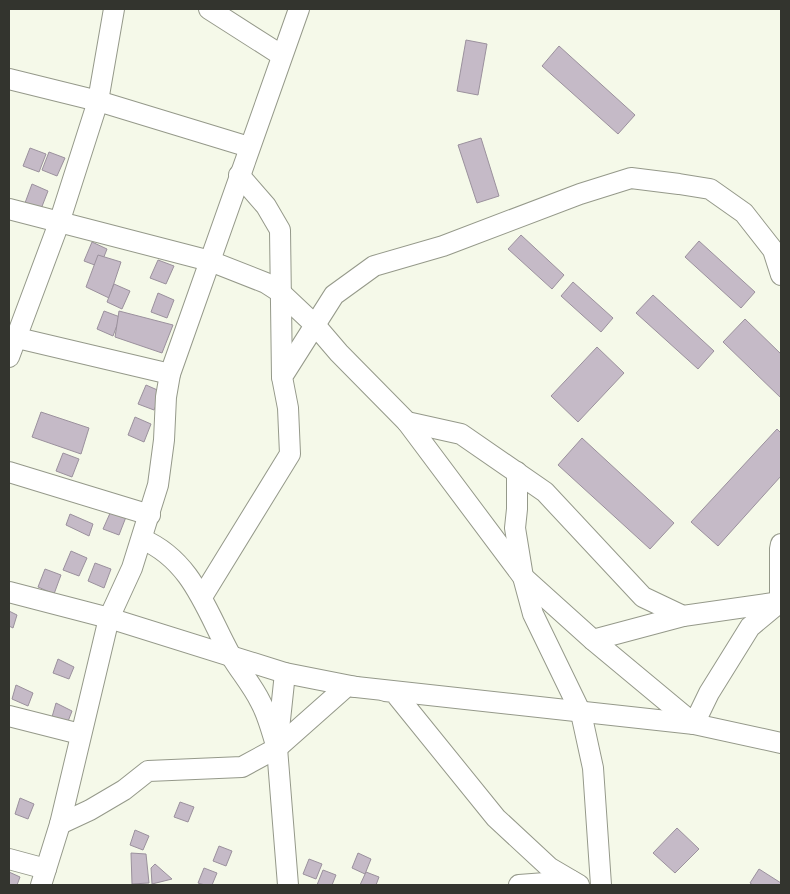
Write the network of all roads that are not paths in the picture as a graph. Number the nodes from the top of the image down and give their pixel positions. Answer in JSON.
{"nodes":[{"id":1,"x":114,"y":9,"type":"edge"},
{"id":2,"x":209,"y":9,"type":"edge"},
{"id":3,"x":298,"y":9,"type":"edge"},
{"id":4,"x":281,"y":55,"type":"junction"},
{"id":5,"x":9,"y":79,"type":"edge"},
{"id":6,"x":98,"y":100,"type":"junction"},
{"id":7,"x":249,"y":147,"type":"junction"},
{"id":8,"x":239,"y":174,"type":"junction"},
{"id":9,"x":9,"y":209,"type":"edge"},
{"id":10,"x":60,"y":223,"type":"junction"},
{"id":11,"x":210,"y":261,"type":"junction"},
{"id":12,"x":781,"y":275,"type":"edge"},
{"id":13,"x":280,"y":292,"type":"junction"},
{"id":14,"x":315,"y":325,"type":"junction"},
{"id":15,"x":12,"y":337,"type":"edge"},
{"id":16,"x":9,"y":357,"type":"edge"},
{"id":17,"x":170,"y":374,"type":"junction"},
{"id":18,"x":282,"y":377,"type":"junction"},
{"id":19,"x":407,"y":422,"type":"junction"},
{"id":20,"x":9,"y":472,"type":"edge"},
{"id":21,"x":517,"y":472,"type":"junction"},
{"id":22,"x":150,"y":515,"type":"junction"},
{"id":23,"x":142,"y":540,"type":"junction"},
{"id":24,"x":781,"y":544,"type":"edge"},
{"id":25,"x":523,"y":577,"type":"junction"},
{"id":26,"x":9,"y":592,"type":"edge"},
{"id":27,"x":202,"y":597,"type":"junction"},
{"id":28,"x":781,"y":602,"type":"edge"},
{"id":29,"x":684,"y":616,"type":"junction"},
{"id":30,"x":109,"y":618,"type":"junction"},
{"id":31,"x":593,"y":640,"type":"junction"},
{"id":32,"x":231,"y":656,"type":"junction"},
{"id":33,"x":285,"y":673,"type":"junction"},
{"id":34,"x":347,"y":686,"type":"junction"},
{"id":35,"x":581,"y":713,"type":"junction"},
{"id":36,"x":9,"y":716,"type":"edge"},
{"id":37,"x":694,"y":724,"type":"junction"},
{"id":38,"x":80,"y":734,"type":"junction"},
{"id":39,"x":781,"y":743,"type":"edge"},
{"id":40,"x":277,"y":748,"type":"junction"},
{"id":41,"x":60,"y":824,"type":"junction"},
{"id":42,"x":9,"y":859,"type":"edge"},
{"id":43,"x":44,"y":877,"type":"edge"},
{"id":44,"x":576,"y":883,"type":"edge"},
{"id":45,"x":288,"y":885,"type":"edge"},
{"id":46,"x":519,"y":885,"type":"edge"},
{"id":47,"x":601,"y":885,"type":"edge"}],
"edges":[{"from":1,"to":6,"type":"street"},
{"from":2,"to":4,"type":"street"},
{"from":3,"to":4,"type":"street"},
{"from":4,"to":7,"type":"street"},
{"from":5,"to":6,"type":"street"},
{"from":6,"to":7,"type":"street"},
{"from":6,"to":10,"type":"street"},
{"from":7,"to":8,"type":"street"},
{"from":8,"to":11,"type":"street"},
{"from":8,"to":13,"type":"street"},
{"from":9,"to":10,"type":"street"},
{"from":10,"to":11,"type":"street"},
{"from":10,"to":15,"type":"street"},
{"from":11,"to":13,"type":"street"},
{"from":11,"to":17,"type":"street"},
{"from":12,"to":14,"type":"street"},
{"from":13,"to":14,"type":"street"},
{"from":13,"to":18,"type":"street"},
{"from":14,"to":18,"type":"street"},
{"from":14,"to":19,"type":"street"},
{"from":15,"to":16,"type":"street"},
{"from":15,"to":17,"type":"street"},
{"from":17,"to":22,"type":"street"},
{"from":18,"to":27,"type":"street"},
{"from":19,"to":21,"type":"street"},
{"from":19,"to":25,"type":"street"},
{"from":20,"to":22,"type":"street"},
{"from":21,"to":25,"type":"street"},
{"from":21,"to":29,"type":"street"},
{"from":22,"to":23,"type":"street"},
{"from":23,"to":27,"type":"street"},
{"from":23,"to":30,"type":"street"},
{"from":24,"to":28,"type":"street"},
{"from":25,"to":31,"type":"street"},
{"from":25,"to":35,"type":"street"},
{"from":26,"to":30,"type":"street"},
{"from":27,"to":32,"type":"street"},
{"from":28,"to":29,"type":"street"},
{"from":28,"to":37,"type":"street"},
{"from":29,"to":31,"type":"street"},
{"from":30,"to":32,"type":"street"},
{"from":30,"to":38,"type":"street"},
{"from":31,"to":37,"type":"street"},
{"from":32,"to":33,"type":"street"},
{"from":32,"to":40,"type":"street"},
{"from":33,"to":34,"type":"street"},
{"from":33,"to":40,"type":"street"},
{"from":34,"to":35,"type":"street"},
{"from":34,"to":40,"type":"street"},
{"from":34,"to":44,"type":"street"},
{"from":35,"to":37,"type":"street"},
{"from":35,"to":47,"type":"street"},
{"from":36,"to":38,"type":"street"},
{"from":37,"to":39,"type":"street"},
{"from":38,"to":41,"type":"street"},
{"from":40,"to":41,"type":"street"},
{"from":40,"to":45,"type":"street"},
{"from":41,"to":43,"type":"street"},
{"from":42,"to":43,"type":"street"},
{"from":44,"to":46,"type":"street"}]}
